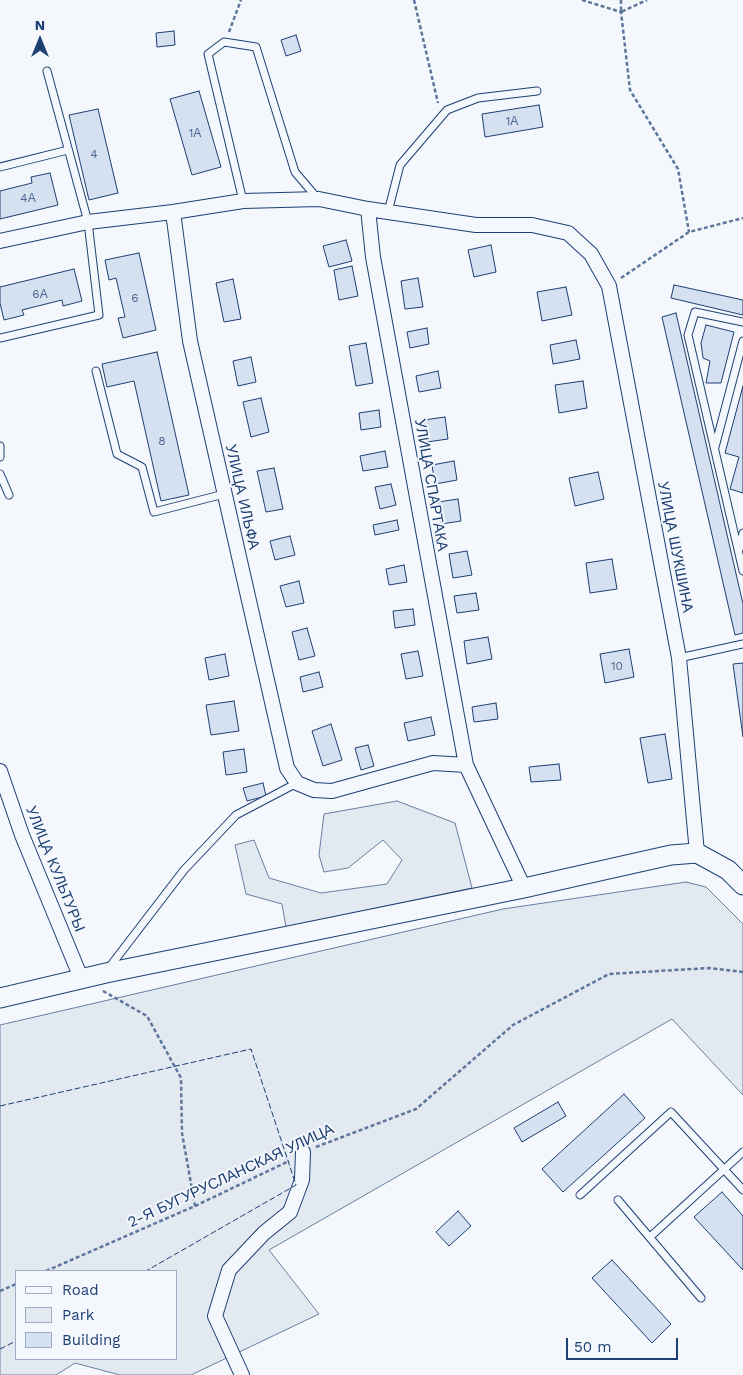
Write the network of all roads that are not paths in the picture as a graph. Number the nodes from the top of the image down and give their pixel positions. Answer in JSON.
{"nodes":[{"id":1,"x":47,"y":71,"type":"dead end"},
{"id":2,"x":537,"y":91,"type":"dead end"},
{"id":3,"x":68,"y":150,"type":"junction"},
{"id":4,"x":0,"y":167,"type":"edge"},
{"id":5,"x":318,"y":199,"type":"junction"},
{"id":6,"x":243,"y":201,"type":"junction"},
{"id":7,"x":368,"y":209,"type":"junction"},
{"id":8,"x":173,"y":212,"type":"junction"},
{"id":9,"x":388,"y":212,"type":"junction"},
{"id":10,"x":88,"y":222,"type":"junction"},
{"id":11,"x":0,"y":241,"type":"edge"},
{"id":12,"x":743,"y":322,"type":"edge"},
{"id":13,"x":0,"y":338,"type":"edge"},
{"id":14,"x":743,"y":341,"type":"edge"},
{"id":15,"x":96,"y":371,"type":"dead end"},
{"id":16,"x":0,"y":446,"type":"edge"},
{"id":17,"x":715,"y":448,"type":"junction"},
{"id":18,"x":0,"y":457,"type":"edge"},
{"id":19,"x":0,"y":474,"type":"edge"},
{"id":20,"x":224,"y":494,"type":"junction"},
{"id":21,"x":9,"y":495,"type":"dead end"},
{"id":22,"x":743,"y":534,"type":"edge"},
{"id":23,"x":738,"y":552,"type":"junction"},
{"id":24,"x":743,"y":571,"type":"edge"},
{"id":25,"x":743,"y":644,"type":"edge"},
{"id":26,"x":679,"y":658,"type":"junction"},
{"id":27,"x":466,"y":765,"type":"junction"},
{"id":28,"x":0,"y":771,"type":"edge"},
{"id":29,"x":297,"y":784,"type":"junction"},
{"id":30,"x":697,"y":853,"type":"junction"},
{"id":31,"x":743,"y":885,"type":"edge"},
{"id":32,"x":524,"y":888,"type":"junction"},
{"id":33,"x":106,"y":973,"type":"junction"},
{"id":34,"x":81,"y":978,"type":"junction"},
{"id":35,"x":0,"y":998,"type":"edge"},
{"id":36,"x":303,"y":1152,"type":"road end"},
{"id":37,"x":743,"y":1152,"type":"edge"},
{"id":38,"x":724,"y":1169,"type":"junction"},
{"id":39,"x":743,"y":1190,"type":"edge"},
{"id":40,"x":580,"y":1195,"type":"dead end"},
{"id":41,"x":618,"y":1200,"type":"dead end"},
{"id":42,"x":650,"y":1237,"type":"junction"},
{"id":43,"x":702,"y":1298,"type":"dead end"},
{"id":44,"x":242,"y":1375,"type":"edge"}],
"edges":[{"from":1,"to":3,"type":"lane"},
{"from":2,"to":9,"type":"lane"},
{"from":3,"to":4,"type":"lane"},
{"from":3,"to":10,"type":"lane"},
{"from":5,"to":6,"type":"street","name":"УЛИЦА ШУКШИНА"},
{"from":5,"to":6,"type":"lane"},
{"from":5,"to":7,"type":"street","name":"УЛИЦА ШУКШИНА"},
{"from":6,"to":8,"type":"street","name":"УЛИЦА ШУКШИНА"},
{"from":7,"to":9,"type":"street","name":"УЛИЦА ШУКШИНА"},
{"from":7,"to":27,"type":"street","name":"УЛИЦА СПАРТАКА"},
{"from":8,"to":10,"type":"street","name":"УЛИЦА ШУКШИНА"},
{"from":8,"to":20,"type":"street","name":"УЛИЦА ИЛЬФА"},
{"from":9,"to":26,"type":"street","name":"УЛИЦА ШУКШИНА"},
{"from":10,"to":11,"type":"street","name":"УЛИЦА ШУКШИНА"},
{"from":10,"to":13,"type":"lane"},
{"from":12,"to":17,"type":"lane"},
{"from":14,"to":17,"type":"lane"},
{"from":15,"to":20,"type":"lane"},
{"from":16,"to":18,"type":"lane"},
{"from":17,"to":23,"type":"lane"},
{"from":19,"to":21,"type":"lane"},
{"from":20,"to":29,"type":"street","name":"УЛИЦА ИЛЬФА"},
{"from":22,"to":23,"type":"lane"},
{"from":23,"to":24,"type":"lane"},
{"from":25,"to":26,"type":"lane"},
{"from":26,"to":30,"type":"street","name":"УЛИЦА ШУКШИНА"},
{"from":27,"to":29,"type":"street"},
{"from":27,"to":32,"type":"street","name":"УЛИЦА СПАРТАКА"},
{"from":28,"to":34,"type":"street","name":"УЛИЦА КУЛЬТУРЫ"},
{"from":29,"to":33,"type":"lane"},
{"from":30,"to":31,"type":"street"},
{"from":30,"to":32,"type":"street"},
{"from":32,"to":33,"type":"street"},
{"from":33,"to":34,"type":"street"},
{"from":34,"to":35,"type":"street"},
{"from":36,"to":44,"type":"street"},
{"from":37,"to":38,"type":"lane"},
{"from":38,"to":39,"type":"lane"},
{"from":38,"to":40,"type":"lane"},
{"from":38,"to":42,"type":"lane"},
{"from":41,"to":42,"type":"lane"},
{"from":42,"to":43,"type":"lane"}]}
